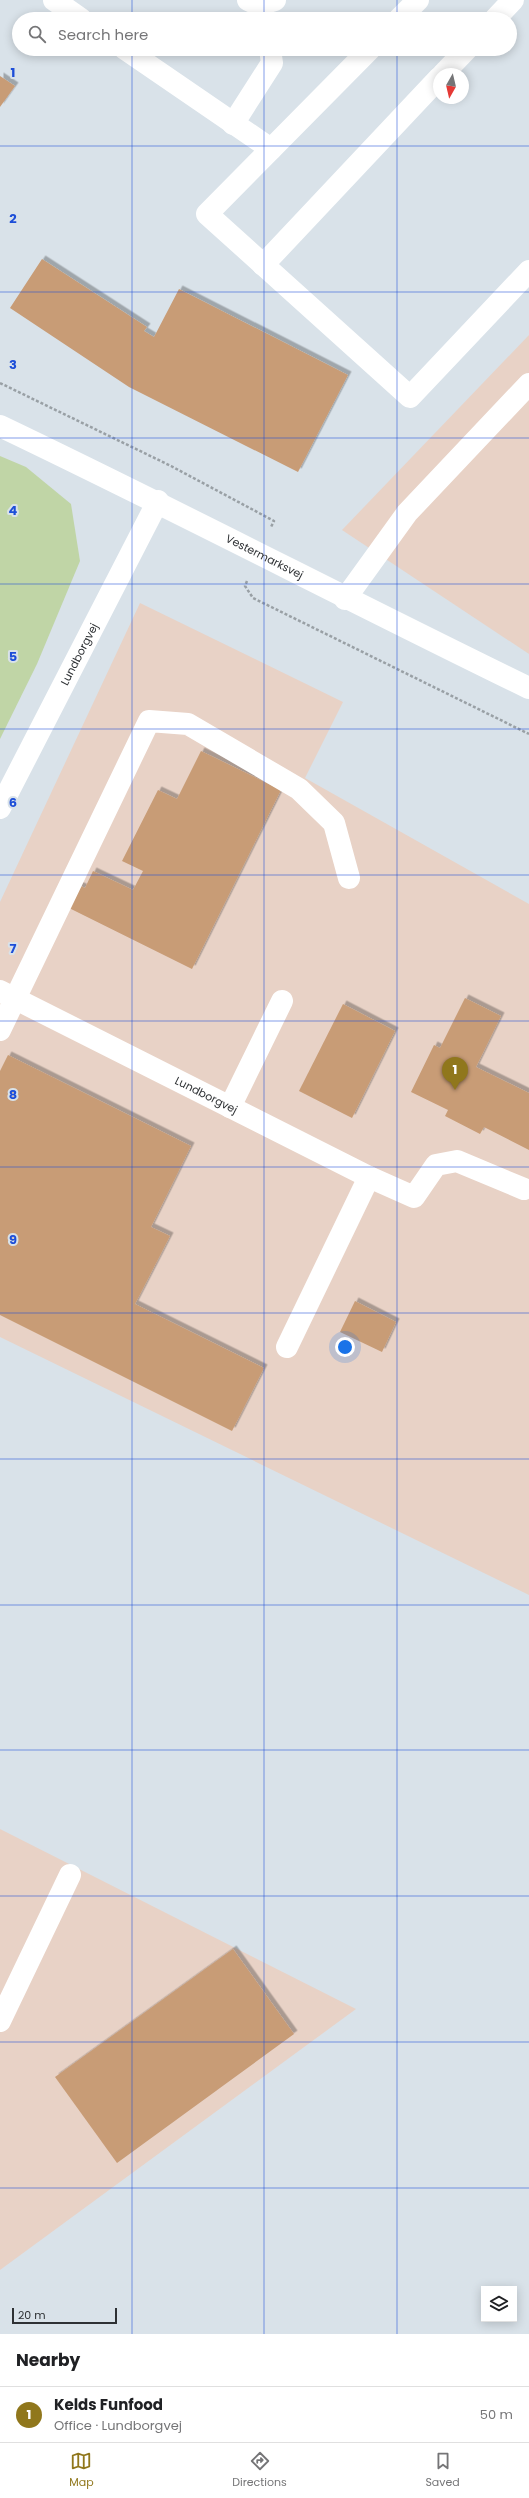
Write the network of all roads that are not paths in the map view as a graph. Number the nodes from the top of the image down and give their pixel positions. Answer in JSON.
{"nodes":[{"id":1,"x":54,"y":0,"type":"edge"},
{"id":2,"x":418,"y":0,"type":"edge"},
{"id":3,"x":513,"y":0,"type":"edge"},
{"id":4,"x":71,"y":12,"type":"edge"},
{"id":5,"x":406,"y":12,"type":"edge"},
{"id":6,"x":502,"y":12,"type":"edge"},
{"id":7,"x":135,"y":56,"type":"edge"},
{"id":8,"x":271,"y":56,"type":"edge"},
{"id":9,"x":363,"y":56,"type":"edge"},
{"id":10,"x":460,"y":56,"type":"edge"},
{"id":11,"x":449,"y":68,"type":"edge"},
{"id":12,"x":433,"y":84,"type":"edge"},
{"id":13,"x":233,"y":124,"type":"junction"},
{"id":14,"x":270,"y":149,"type":"junction"},
{"id":15,"x":263,"y":264,"type":"junction"},
{"id":16,"x":529,"y":271,"type":"edge"},
{"id":17,"x":529,"y":384,"type":"edge"},
{"id":18,"x":0,"y":426,"type":"edge"},
{"id":19,"x":158,"y":501,"type":"junction"},
{"id":20,"x":345,"y":599,"type":"junction"},
{"id":21,"x":529,"y":688,"type":"edge"},
{"id":22,"x":0,"y":808,"type":"edge"},
{"id":23,"x":349,"y":878,"type":"dead end"},
{"id":24,"x":8,"y":995,"type":"edge"},
{"id":25,"x":282,"y":1001,"type":"dead end"},
{"id":26,"x":0,"y":1030,"type":"edge"},
{"id":27,"x":230,"y":1107,"type":"junction"},
{"id":28,"x":369,"y":1177,"type":"junction"},
{"id":29,"x":524,"y":1190,"type":"dead end"},
{"id":30,"x":287,"y":1347,"type":"dead end"},
{"id":31,"x":70,"y":1876,"type":"dead end"},
{"id":32,"x":0,"y":2021,"type":"edge"}],
"edges":[{"from":1,"to":4,"type":"street"},
{"from":2,"to":5,"type":"street"},
{"from":3,"to":6,"type":"street"},
{"from":7,"to":13,"type":"street"},
{"from":8,"to":13,"type":"street"},
{"from":9,"to":14,"type":"street"},
{"from":10,"to":11,"type":"street"},
{"from":12,"to":15,"type":"street"},
{"from":13,"to":14,"type":"street"},
{"from":14,"to":15,"type":"street"},
{"from":15,"to":16,"type":"street"},
{"from":17,"to":20,"type":"street"},
{"from":18,"to":19,"type":"street","name":"Vestermarksvej"},
{"from":19,"to":20,"type":"street","name":"Vestermarksvej"},
{"from":19,"to":22,"type":"street","name":"Lundborgvej"},
{"from":20,"to":21,"type":"street","name":"Vestermarksvej"},
{"from":23,"to":24,"type":"street"},
{"from":24,"to":26,"type":"street"},
{"from":24,"to":27,"type":"street","name":"Lundborgvej"},
{"from":25,"to":27,"type":"street"},
{"from":27,"to":28,"type":"street","name":"Lundborgvej"},
{"from":28,"to":29,"type":"street","name":"Lundborgvej"},
{"from":28,"to":30,"type":"street"},
{"from":31,"to":32,"type":"street"}]}
